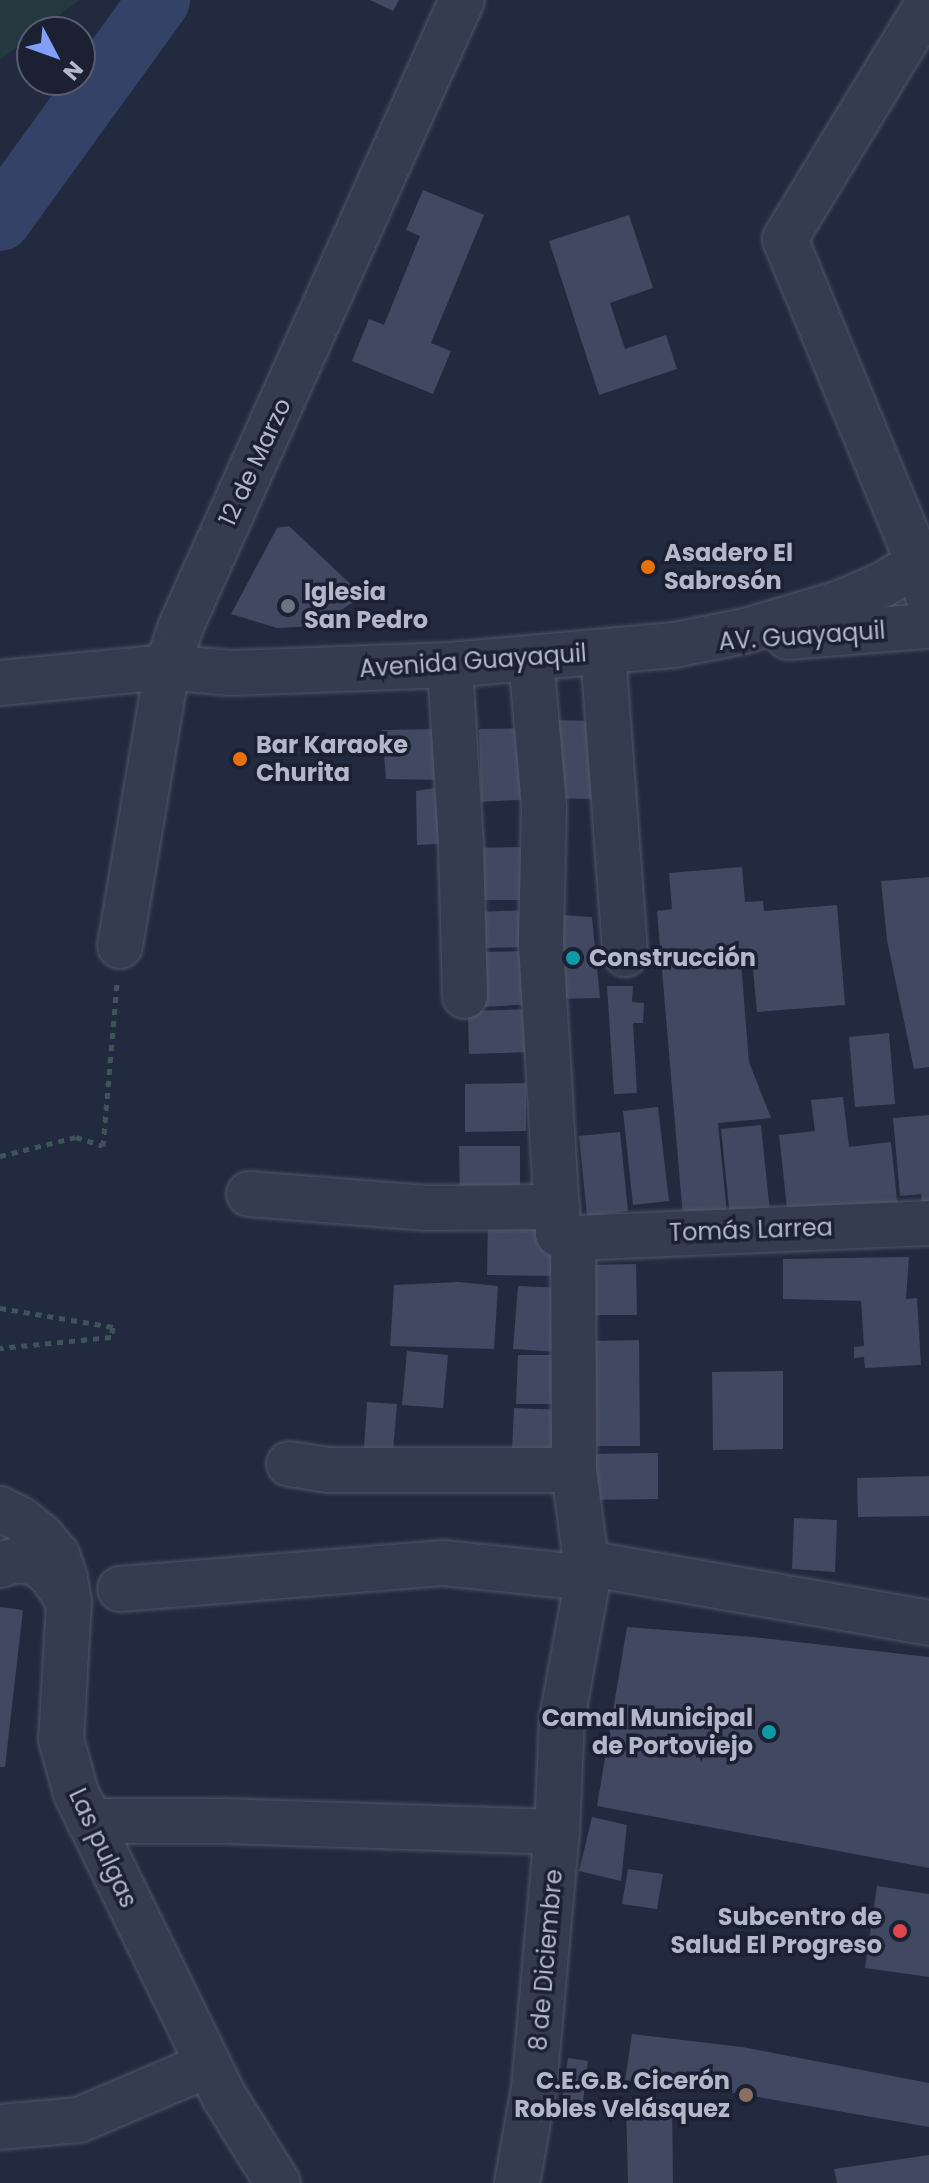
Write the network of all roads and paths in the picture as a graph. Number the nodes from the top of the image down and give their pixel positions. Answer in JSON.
{"nodes":[{"id":1,"x":462,"y":0,"type":"edge"},
{"id":2,"x":929,"y":2,"type":"edge"},
{"id":3,"x":926,"y":574,"type":"edge"},
{"id":4,"x":929,"y":626,"type":"edge"},
{"id":5,"x":674,"y":645,"type":"junction"},
{"id":6,"x":603,"y":652,"type":"junction"},
{"id":7,"x":531,"y":658,"type":"junction"},
{"id":8,"x":450,"y":665,"type":"junction"},
{"id":9,"x":167,"y":667,"type":"junction"},
{"id":10,"x":0,"y":683,"type":"edge"},
{"id":11,"x":120,"y":946,"type":"joint"},
{"id":12,"x":625,"y":954,"type":"dead end"},
{"id":13,"x":465,"y":996,"type":"dead end"},
{"id":14,"x":0,"y":1156,"type":"edge"},
{"id":15,"x":249,"y":1194,"type":"dead end"},
{"id":16,"x":565,"y":1222,"type":"junction"},
{"id":17,"x":929,"y":1223,"type":"edge"},
{"id":18,"x":0,"y":1308,"type":"edge"},
{"id":19,"x":0,"y":1348,"type":"edge"},
{"id":20,"x":289,"y":1464,"type":"dead end"},
{"id":21,"x":574,"y":1470,"type":"junction"},
{"id":22,"x":0,"y":1509,"type":"edge"},
{"id":23,"x":0,"y":1565,"type":"edge"},
{"id":24,"x":588,"y":1578,"type":"junction"},
{"id":25,"x":120,"y":1589,"type":"dead end"},
{"id":26,"x":69,"y":1602,"type":"junction"},
{"id":27,"x":929,"y":1623,"type":"edge"},
{"id":28,"x":89,"y":1821,"type":"junction"},
{"id":29,"x":557,"y":1832,"type":"junction"},
{"id":30,"x":208,"y":2065,"type":"junction"},
{"id":31,"x":0,"y":2127,"type":"edge"},
{"id":32,"x":278,"y":2183,"type":"edge"},
{"id":33,"x":517,"y":2183,"type":"edge"}],
"edges":[{"from":1,"to":9,"type":"street","name":"12 de Marzo"},
{"from":2,"to":3,"type":"street"},
{"from":3,"to":5,"type":"street","name":"Avenida Guayaquil"},
{"from":4,"to":5,"type":"street","name":"AV. Guayaquil"},
{"from":5,"to":6,"type":"street","name":"Avenida Guayaquil"},
{"from":6,"to":7,"type":"street","name":"Avenida Guayaquil"},
{"from":6,"to":12,"type":"street"},
{"from":7,"to":8,"type":"street","name":"Avenida Guayaquil"},
{"from":7,"to":16,"type":"street","name":"8 de Diciembre"},
{"from":8,"to":9,"type":"street","name":"Avenida Guayaquil"},
{"from":8,"to":13,"type":"street"},
{"from":9,"to":10,"type":"street","name":"Avenida Guayaquil"},
{"from":9,"to":11,"type":"street","name":"12 de Marzo"},
{"from":11,"to":14,"type":"path"},
{"from":15,"to":16,"type":"street","name":"Tomás Larrea"},
{"from":16,"to":17,"type":"street","name":"Tomás Larrea"},
{"from":16,"to":21,"type":"street","name":"8 de Diciembre"},
{"from":18,"to":19,"type":"path"},
{"from":20,"to":21,"type":"street"},
{"from":21,"to":24,"type":"street","name":"8 de Diciembre"},
{"from":22,"to":26,"type":"street","name":"Las pulgas"},
{"from":23,"to":26,"type":"street"},
{"from":24,"to":25,"type":"street"},
{"from":24,"to":27,"type":"street"},
{"from":24,"to":29,"type":"street","name":"8 de Diciembre"},
{"from":26,"to":28,"type":"street","name":"Las pulgas"},
{"from":28,"to":29,"type":"street"},
{"from":28,"to":30,"type":"street","name":"Las pulgas"},
{"from":29,"to":33,"type":"street","name":"8 de Diciembre"},
{"from":30,"to":31,"type":"street"},
{"from":30,"to":32,"type":"street","name":"Las pulgas"}]}
